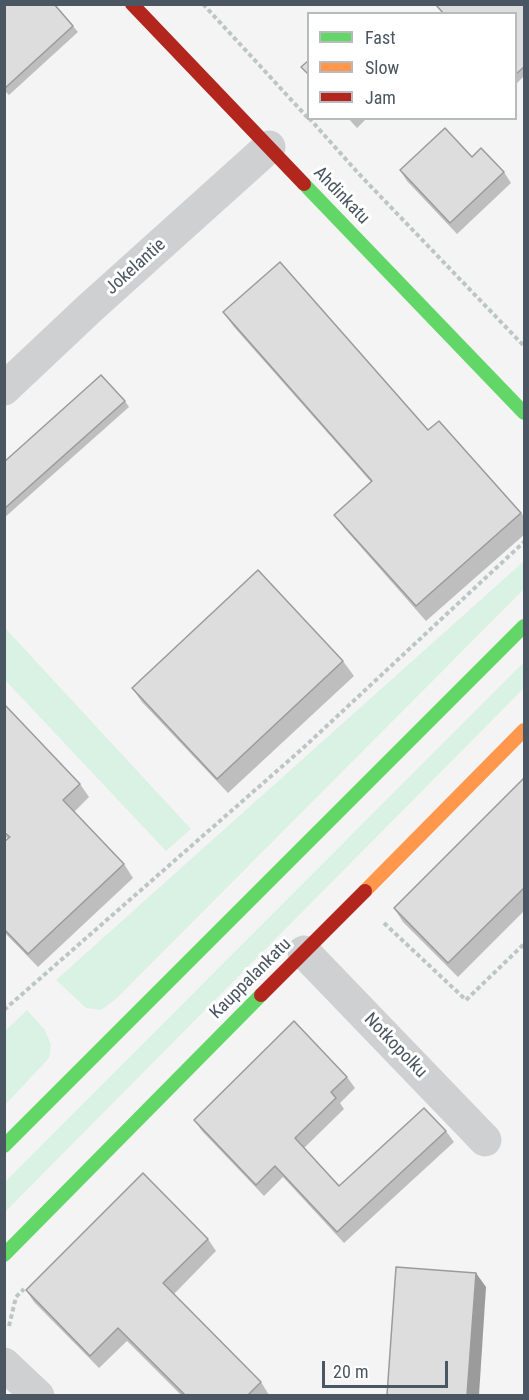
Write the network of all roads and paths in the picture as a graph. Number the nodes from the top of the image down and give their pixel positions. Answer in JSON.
{"nodes":[{"id":1,"x":132,"y":4,"type":"edge"},
{"id":2,"x":203,"y":4,"type":"edge"},
{"id":3,"x":307,"y":116,"type":"edge"},
{"id":4,"x":311,"y":120,"type":"edge"},
{"id":5,"x":269,"y":147,"type":"junction"},
{"id":6,"x":525,"y":346,"type":"edge"},
{"id":7,"x":4,"y":389,"type":"edge"},
{"id":8,"x":525,"y":413,"type":"edge"},
{"id":9,"x":525,"y":542,"type":"edge"},
{"id":10,"x":525,"y":626,"type":"edge"},
{"id":11,"x":525,"y":730,"type":"edge"},
{"id":12,"x":384,"y":922,"type":"dead end"},
{"id":13,"x":525,"y":944,"type":"edge"},
{"id":14,"x":304,"y":952,"type":"junction"},
{"id":15,"x":4,"y":1010,"type":"edge"},
{"id":16,"x":485,"y":1140,"type":"dead end"},
{"id":17,"x":4,"y":1146,"type":"edge"},
{"id":18,"x":4,"y":1254,"type":"edge"},
{"id":19,"x":4,"y":1364,"type":"edge"},
{"id":20,"x":38,"y":1395,"type":"edge"}],
"edges":[{"from":1,"to":5,"type":"main road","name":"Ahdinkatu"},
{"from":2,"to":3,"type":"path"},
{"from":4,"to":6,"type":"path"},
{"from":5,"to":7,"type":"street","name":"Jokelantie"},
{"from":5,"to":8,"type":"main road","name":"Ahdinkatu"},
{"from":9,"to":15,"type":"path"},
{"from":10,"to":17,"type":"main road"},
{"from":11,"to":14,"type":"main road","name":"Kauppalankatu"},
{"from":12,"to":13,"type":"path"},
{"from":14,"to":16,"type":"street","name":"Notkopolku"},
{"from":14,"to":18,"type":"main road","name":"Kauppalankatu"},
{"from":19,"to":20,"type":"street"}]}
